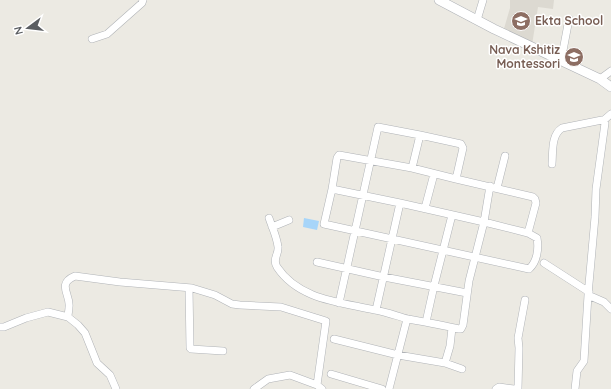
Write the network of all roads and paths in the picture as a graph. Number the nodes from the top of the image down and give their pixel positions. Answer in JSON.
{"nodes":[{"id":1,"x":143,"y":0,"type":"edge"},
{"id":2,"x":439,"y":0,"type":"edge"},
{"id":3,"x":482,"y":0,"type":"edge"},
{"id":4,"x":569,"y":19,"type":"dead end"},
{"id":5,"x":477,"y":20,"type":"junction"},
{"id":6,"x":92,"y":39,"type":"dead end"},
{"id":7,"x":561,"y":61,"type":"junction"},
{"id":8,"x":611,"y":71,"type":"edge"},
{"id":9,"x":600,"y":79,"type":"junction"},
{"id":10,"x":611,"y":87,"type":"edge"},
{"id":11,"x":611,"y":114,"type":"edge"},
{"id":12,"x":604,"y":120,"type":"junction"},
{"id":13,"x":420,"y":135,"type":"junction"},
{"id":14,"x":505,"y":156,"type":"dead end"},
{"id":15,"x":370,"y":160,"type":"junction"},
{"id":16,"x":552,"y":164,"type":"dead end"},
{"id":17,"x":412,"y":168,"type":"junction"},
{"id":18,"x":434,"y":174,"type":"junction"},
{"id":19,"x":456,"y":179,"type":"junction"},
{"id":20,"x":494,"y":187,"type":"junction"},
{"id":21,"x":332,"y":188,"type":"junction"},
{"id":22,"x":362,"y":195,"type":"junction"},
{"id":23,"x":400,"y":203,"type":"junction"},
{"id":24,"x":425,"y":208,"type":"junction"},
{"id":25,"x":452,"y":215,"type":"junction"},
{"id":26,"x":269,"y":218,"type":"dead end"},
{"id":27,"x":288,"y":220,"type":"dead end"},
{"id":28,"x":484,"y":222,"type":"junction"},
{"id":29,"x":272,"y":227,"type":"junction"},
{"id":30,"x":355,"y":231,"type":"junction"},
{"id":31,"x":528,"y":233,"type":"junction"},
{"id":32,"x":392,"y":239,"type":"junction"},
{"id":33,"x":442,"y":251,"type":"junction"},
{"id":34,"x":475,"y":258,"type":"junction"},
{"id":35,"x":317,"y":262,"type":"dead end"},
{"id":36,"x":544,"y":263,"type":"dead end"},
{"id":37,"x":346,"y":268,"type":"junction"},
{"id":38,"x":384,"y":277,"type":"junction"},
{"id":39,"x":434,"y":286,"type":"junction"},
{"id":40,"x":189,"y":288,"type":"junction"},
{"id":41,"x":467,"y":293,"type":"junction"},
{"id":42,"x":588,"y":293,"type":"junction"},
{"id":43,"x":524,"y":300,"type":"dead end"},
{"id":44,"x":339,"y":303,"type":"junction"},
{"id":45,"x":611,"y":308,"type":"edge"},
{"id":46,"x":376,"y":310,"type":"junction"},
{"id":47,"x":68,"y":317,"type":"junction"},
{"id":48,"x":407,"y":319,"type":"junction"},
{"id":49,"x":426,"y":322,"type":"junction"},
{"id":50,"x":0,"y":327,"type":"edge"},
{"id":51,"x":452,"y":328,"type":"junction"},
{"id":52,"x":334,"y":339,"type":"dead end"},
{"id":53,"x":223,"y":351,"type":"dead end"},
{"id":54,"x":398,"y":355,"type":"junction"},
{"id":55,"x":445,"y":362,"type":"junction"},
{"id":56,"x":462,"y":369,"type":"dead end"},
{"id":57,"x":331,"y":374,"type":"dead end"},
{"id":58,"x":320,"y":387,"type":"edge"},
{"id":59,"x":116,"y":389,"type":"edge"},
{"id":60,"x":254,"y":389,"type":"edge"},
{"id":61,"x":382,"y":389,"type":"edge"},
{"id":62,"x":389,"y":389,"type":"edge"},
{"id":63,"x":496,"y":389,"type":"edge"},
{"id":64,"x":514,"y":389,"type":"edge"},
{"id":65,"x":518,"y":389,"type":"edge"},
{"id":66,"x":575,"y":389,"type":"edge"}],
"edges":[{"from":1,"to":6,"type":"street"},
{"from":2,"to":5,"type":"main road"},
{"from":3,"to":5,"type":"street"},
{"from":4,"to":7,"type":"street"},
{"from":5,"to":7,"type":"main road"},
{"from":7,"to":9,"type":"main road"},
{"from":8,"to":9,"type":"street"},
{"from":9,"to":10,"type":"main road"},
{"from":11,"to":12,"type":"street"},
{"from":12,"to":16,"type":"street"},
{"from":12,"to":42,"type":"street"},
{"from":13,"to":15,"type":"street"},
{"from":13,"to":17,"type":"street"},
{"from":13,"to":19,"type":"street"},
{"from":14,"to":20,"type":"street"},
{"from":15,"to":17,"type":"street"},
{"from":15,"to":21,"type":"street"},
{"from":15,"to":22,"type":"street"},
{"from":17,"to":18,"type":"street"},
{"from":18,"to":19,"type":"street"},
{"from":18,"to":24,"type":"street"},
{"from":19,"to":20,"type":"street"},
{"from":20,"to":28,"type":"street"},
{"from":20,"to":31,"type":"street"},
{"from":21,"to":22,"type":"street"},
{"from":21,"to":30,"type":"street"},
{"from":22,"to":23,"type":"street"},
{"from":22,"to":30,"type":"street"},
{"from":23,"to":24,"type":"street"},
{"from":23,"to":32,"type":"street"},
{"from":24,"to":25,"type":"street"},
{"from":25,"to":28,"type":"street"},
{"from":25,"to":33,"type":"street"},
{"from":26,"to":29,"type":"street"},
{"from":27,"to":29,"type":"street"},
{"from":28,"to":31,"type":"street"},
{"from":28,"to":34,"type":"street"},
{"from":29,"to":44,"type":"street"},
{"from":30,"to":32,"type":"street"},
{"from":30,"to":37,"type":"street"},
{"from":31,"to":34,"type":"street"},
{"from":32,"to":33,"type":"street"},
{"from":32,"to":38,"type":"street"},
{"from":33,"to":34,"type":"street"},
{"from":33,"to":39,"type":"street"},
{"from":34,"to":41,"type":"street"},
{"from":35,"to":37,"type":"street"},
{"from":36,"to":42,"type":"street"},
{"from":37,"to":38,"type":"street"},
{"from":37,"to":44,"type":"street"},
{"from":38,"to":39,"type":"street"},
{"from":38,"to":46,"type":"street"},
{"from":39,"to":41,"type":"street"},
{"from":39,"to":49,"type":"street"},
{"from":40,"to":47,"type":"street"},
{"from":40,"to":53,"type":"street"},
{"from":40,"to":58,"type":"street"},
{"from":41,"to":51,"type":"street"},
{"from":42,"to":45,"type":"street"},
{"from":42,"to":66,"type":"street"},
{"from":43,"to":65,"type":"street"},
{"from":44,"to":46,"type":"street"},
{"from":46,"to":48,"type":"street"},
{"from":47,"to":50,"type":"street"},
{"from":47,"to":59,"type":"street"},
{"from":48,"to":49,"type":"street"},
{"from":48,"to":54,"type":"street"},
{"from":49,"to":51,"type":"street"},
{"from":51,"to":55,"type":"street"},
{"from":52,"to":54,"type":"street"},
{"from":54,"to":55,"type":"street"},
{"from":54,"to":62,"type":"street"},
{"from":55,"to":56,"type":"street"},
{"from":57,"to":61,"type":"street"},
{"from":58,"to":60,"type":"street"},
{"from":63,"to":64,"type":"street"}]}
